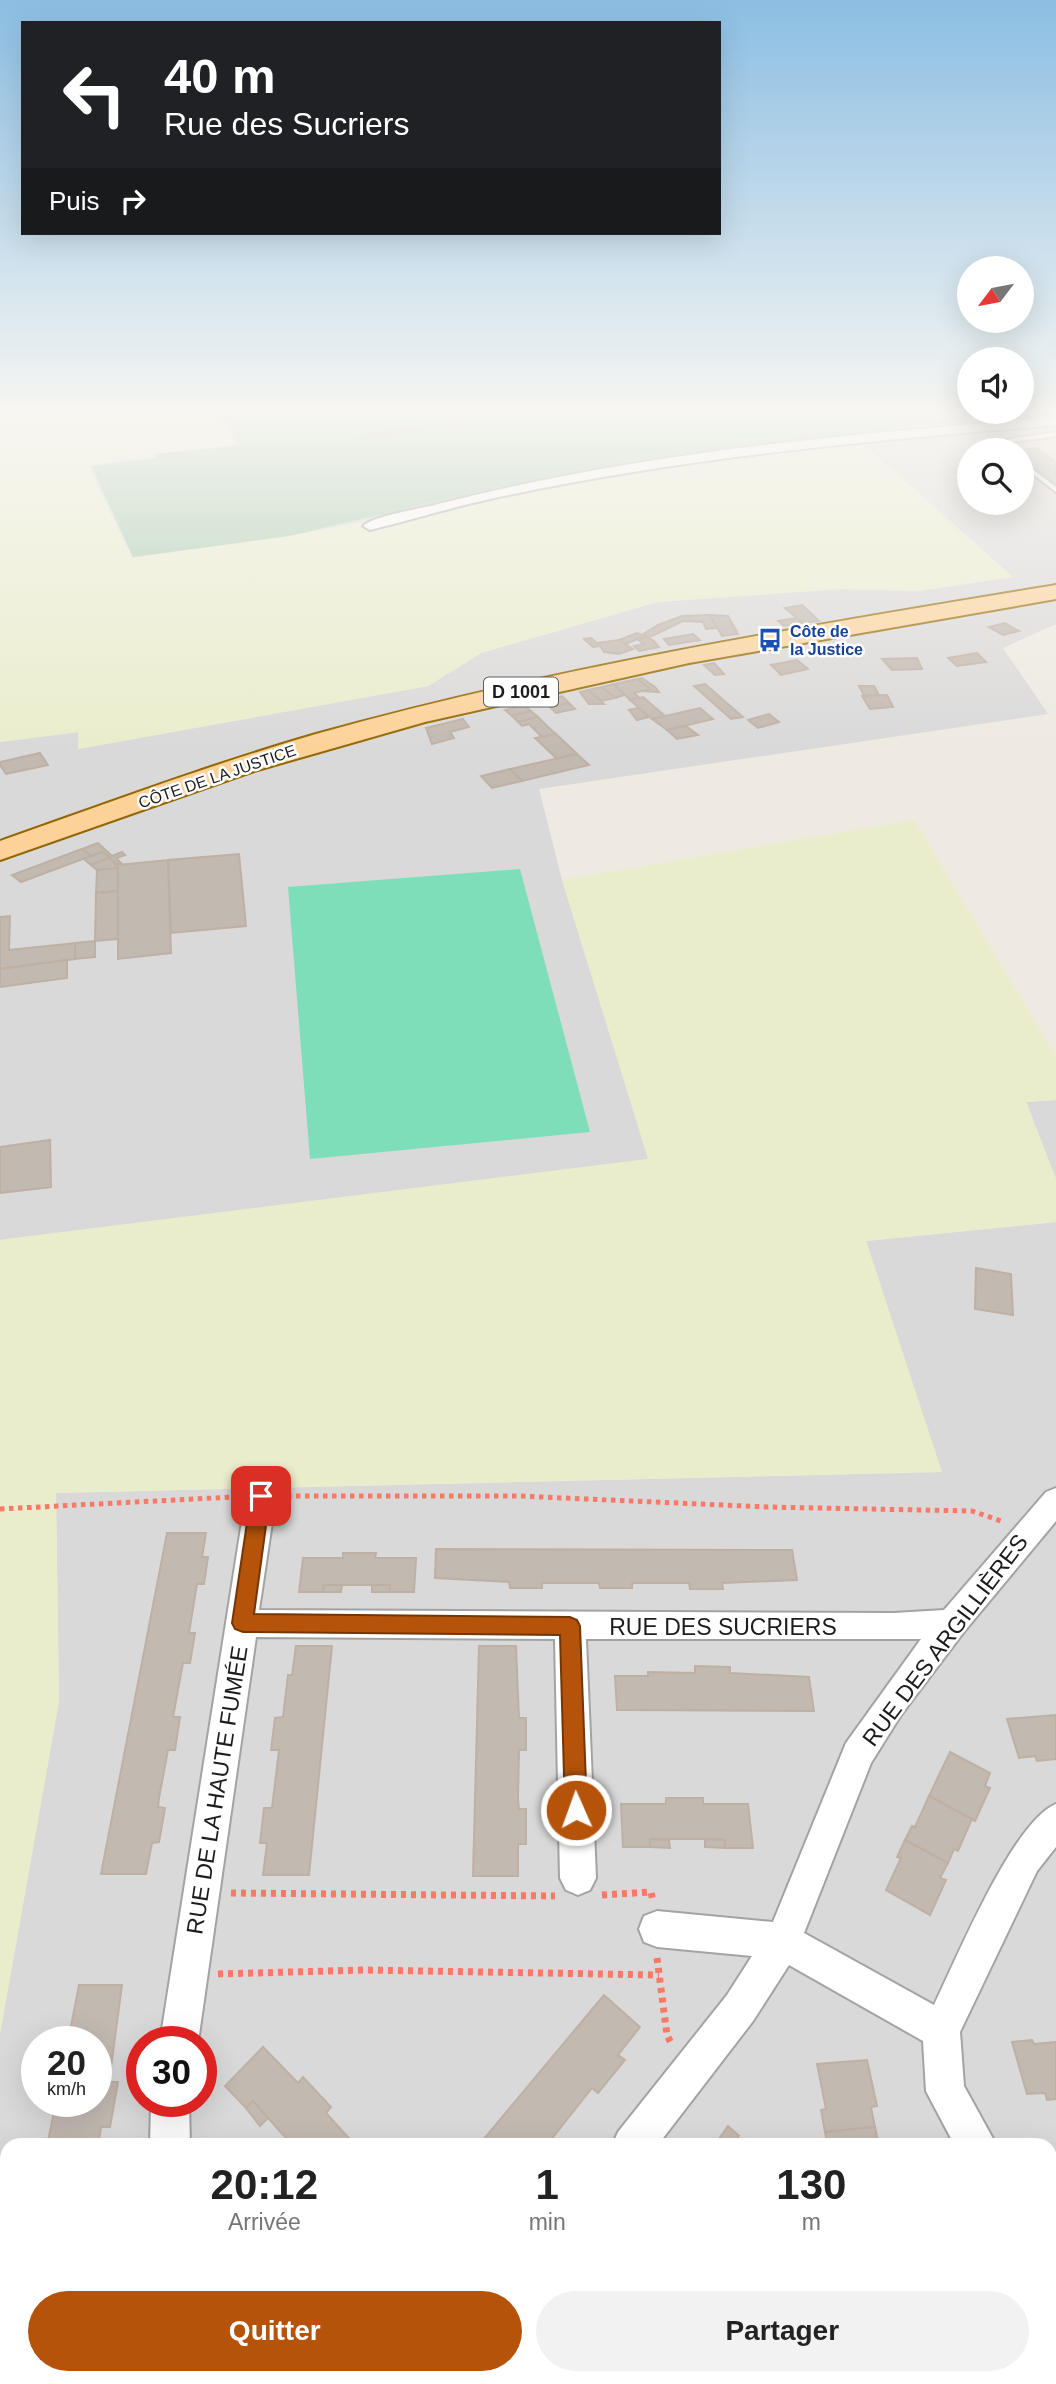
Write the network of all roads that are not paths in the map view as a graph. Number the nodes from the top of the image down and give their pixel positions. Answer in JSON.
{"nodes":[{"id":1,"x":1056,"y":592,"type":"edge"},
{"id":2,"x":0,"y":851,"type":"edge"},
{"id":3,"x":261,"y":1496,"type":"road end"},
{"id":4,"x":1056,"y":1500,"type":"edge"},
{"id":5,"x":243,"y":1623,"type":"junction"},
{"id":6,"x":952,"y":1623,"type":"junction"},
{"id":7,"x":570,"y":1626,"type":"junction"},
{"id":8,"x":1056,"y":1820,"type":"edge"},
{"id":9,"x":577,"y":1890,"type":"road end"},
{"id":10,"x":657,"y":1929,"type":"road end"},
{"id":11,"x":783,"y":1941,"type":"junction"},
{"id":12,"x":181,"y":2026,"type":"edge"},
{"id":13,"x":941,"y":2030,"type":"junction"},
{"id":14,"x":170,"y":2117,"type":"edge"},
{"id":15,"x":170,"y":2138,"type":"edge"},
{"id":16,"x":638,"y":2138,"type":"edge"},
{"id":17,"x":972,"y":2138,"type":"edge"}],
"edges":[{"from":1,"to":2,"type":"main road","name":"CÔTE DE LA JUSTICE","number":"D 1001"},
{"from":3,"to":5,"type":"street","name":"RUE DE LA HAUTE FUMÉE"},
{"from":4,"to":6,"type":"street","name":"RUE DES ARGILLIÈRES"},
{"from":5,"to":7,"type":"street","name":"RUE DES SUCRIERS"},
{"from":5,"to":12,"type":"street","name":"RUE DE LA HAUTE FUMÉE"},
{"from":6,"to":7,"type":"street","name":"RUE DES SUCRIERS"},
{"from":6,"to":11,"type":"street","name":"RUE DES ARGILLIÈRES"},
{"from":7,"to":9,"type":"street"},
{"from":8,"to":13,"type":"street"},
{"from":10,"to":11,"type":"street"},
{"from":11,"to":13,"type":"street"},
{"from":11,"to":16,"type":"street","name":"RUE DES ARGILLIÈRES"},
{"from":13,"to":17,"type":"street"},
{"from":14,"to":15,"type":"street"}]}
